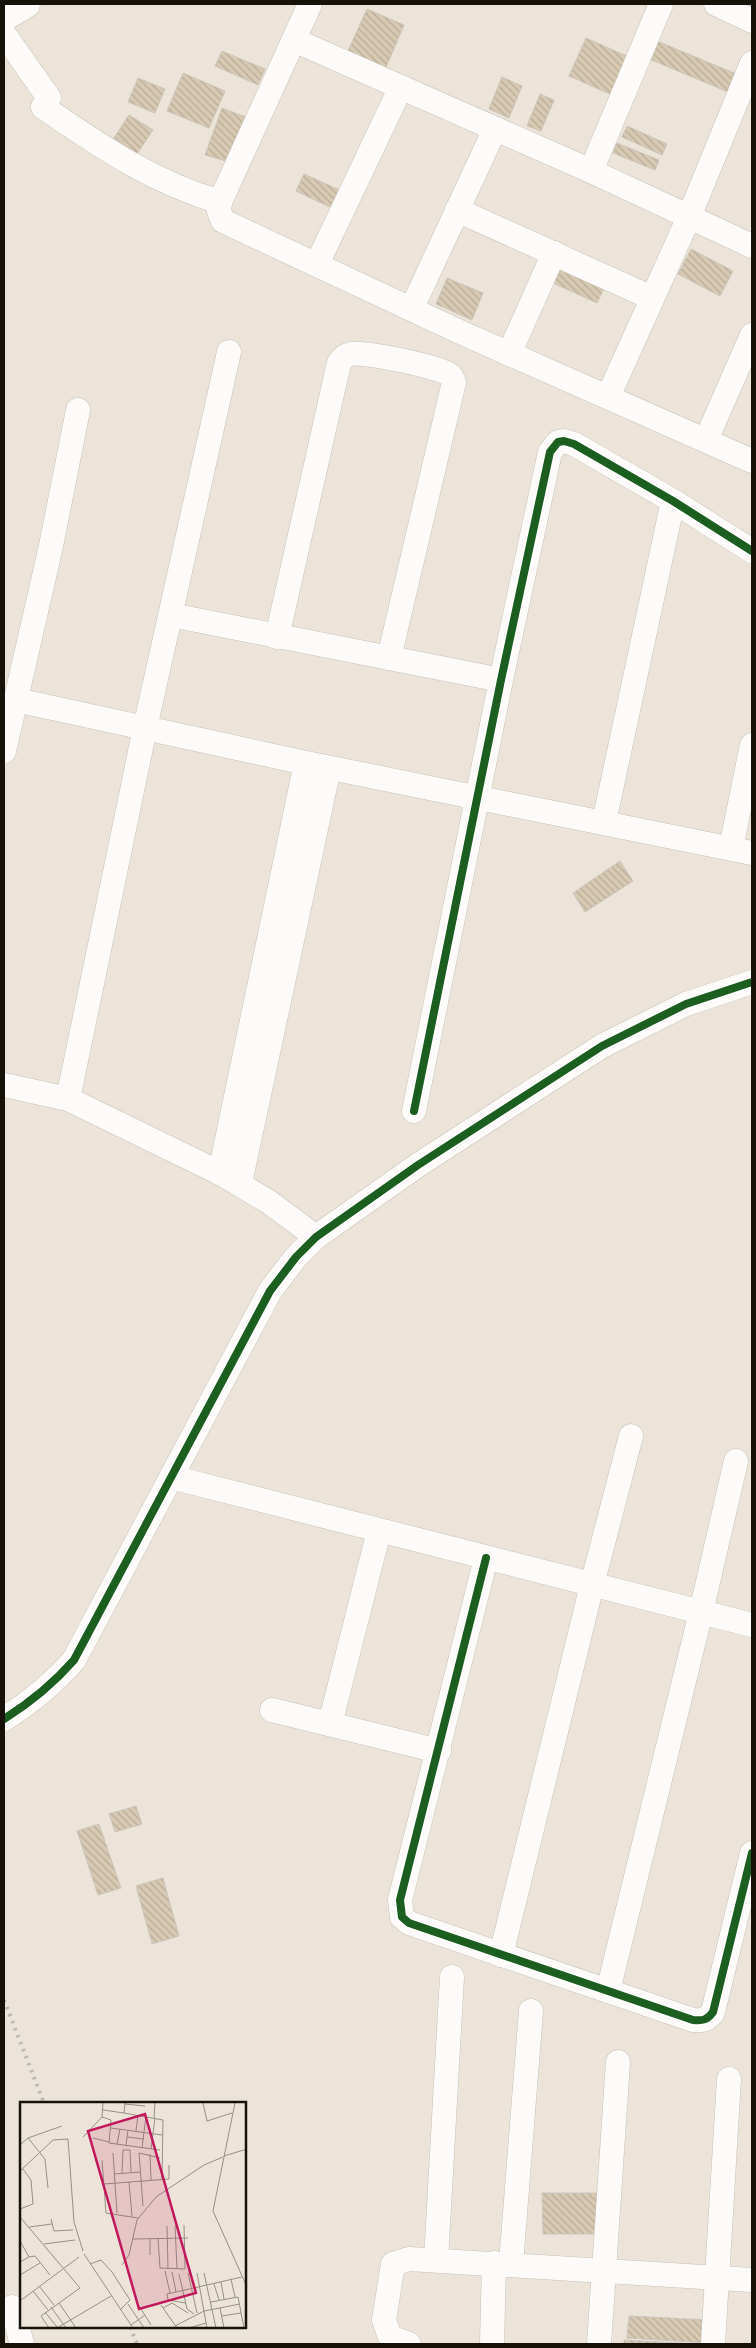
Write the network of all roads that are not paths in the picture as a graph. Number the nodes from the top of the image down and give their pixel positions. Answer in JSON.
{"nodes":[{"id":1,"x":26,"y":4,"type":"edge"},
{"id":2,"x":310,"y":4,"type":"edge"},
{"id":3,"x":660,"y":4,"type":"edge"},
{"id":4,"x":716,"y":4,"type":"edge"},
{"id":5,"x":747,"y":13,"type":"edge"},
{"id":6,"x":4,"y":17,"type":"edge"},
{"id":7,"x":4,"y":34,"type":"edge"},
{"id":8,"x":294,"y":40,"type":"junction"},
{"id":9,"x":752,"y":63,"type":"edge"},
{"id":10,"x":401,"y":87,"type":"junction"},
{"id":11,"x":495,"y":129,"type":"junction"},
{"id":12,"x":591,"y":171,"type":"junction"},
{"id":13,"x":220,"y":202,"type":"junction"},
{"id":14,"x":457,"y":210,"type":"junction"},
{"id":15,"x":689,"y":217,"type":"junction"},
{"id":16,"x":752,"y":246,"type":"edge"},
{"id":17,"x":554,"y":253,"type":"junction"},
{"id":18,"x":317,"y":264,"type":"junction"},
{"id":19,"x":652,"y":298,"type":"junction"},
{"id":20,"x":412,"y":308,"type":"junction"},
{"id":21,"x":752,"y":335,"type":"edge"},
{"id":22,"x":229,"y":352,"type":"dead end"},
{"id":23,"x":509,"y":354,"type":"junction"},
{"id":24,"x":608,"y":397,"type":"junction"},
{"id":25,"x":78,"y":410,"type":"dead end"},
{"id":26,"x":706,"y":440,"type":"junction"},
{"id":27,"x":752,"y":461,"type":"edge"},
{"id":28,"x":673,"y":501,"type":"junction"},
{"id":29,"x":752,"y":551,"type":"edge"},
{"id":30,"x":171,"y":615,"type":"junction"},
{"id":31,"x":277,"y":637,"type":"junction"},
{"id":32,"x":390,"y":658,"type":"junction"},
{"id":33,"x":501,"y":680,"type":"junction"},
{"id":34,"x":16,"y":700,"type":"junction"},
{"id":35,"x":146,"y":728,"type":"junction"},
{"id":36,"x":752,"y":746,"type":"edge"},
{"id":37,"x":4,"y":751,"type":"edge"},
{"id":38,"x":306,"y":763,"type":"junction"},
{"id":39,"x":329,"y":768,"type":"junction"},
{"id":40,"x":477,"y":796,"type":"junction"},
{"id":41,"x":604,"y":822,"type":"junction"},
{"id":42,"x":742,"y":851,"type":"edge"},
{"id":43,"x":752,"y":982,"type":"edge"},
{"id":44,"x":4,"y":1085,"type":"edge"},
{"id":45,"x":68,"y":1099,"type":"junction"},
{"id":46,"x":414,"y":1111,"type":"dead end"},
{"id":47,"x":230,"y":1178,"type":"junction"},
{"id":48,"x":316,"y":1237,"type":"junction"},
{"id":49,"x":631,"y":1436,"type":"dead end"},
{"id":50,"x":736,"y":1461,"type":"dead end"},
{"id":51,"x":171,"y":1477,"type":"junction"},
{"id":52,"x":379,"y":1532,"type":"junction"},
{"id":53,"x":486,"y":1558,"type":"junction"},
{"id":54,"x":592,"y":1585,"type":"junction"},
{"id":55,"x":702,"y":1612,"type":"junction"},
{"id":56,"x":752,"y":1625,"type":"edge"},
{"id":57,"x":272,"y":1710,"type":"dead end"},
{"id":58,"x":4,"y":1719,"type":"edge"},
{"id":59,"x":330,"y":1724,"type":"junction"},
{"id":60,"x":439,"y":1751,"type":"junction"},
{"id":61,"x":752,"y":1853,"type":"edge"},
{"id":62,"x":502,"y":1955,"type":"junction"},
{"id":63,"x":452,"y":1977,"type":"dead end"},
{"id":64,"x":608,"y":1991,"type":"junction"},
{"id":65,"x":531,"y":2010,"type":"dead end"},
{"id":66,"x":618,"y":2062,"type":"dead end"},
{"id":67,"x":729,"y":2079,"type":"dead end"},
{"id":68,"x":436,"y":2260,"type":"junction"},
{"id":69,"x":503,"y":2264,"type":"junction"},
{"id":70,"x":605,"y":2271,"type":"junction"},
{"id":71,"x":718,"y":2278,"type":"junction"},
{"id":72,"x":752,"y":2280,"type":"edge"},
{"id":73,"x":12,"y":2307,"type":"dead end"},
{"id":74,"x":22,"y":2344,"type":"edge"},
{"id":75,"x":410,"y":2344,"type":"edge"},
{"id":76,"x":492,"y":2344,"type":"edge"},
{"id":77,"x":599,"y":2344,"type":"edge"},
{"id":78,"x":713,"y":2344,"type":"edge"}],
"edges":[{"from":1,"to":6,"type":"main road"},
{"from":2,"to":8,"type":"street"},
{"from":3,"to":12,"type":"street"},
{"from":4,"to":5,"type":"street"},
{"from":7,"to":13,"type":"street"},
{"from":8,"to":10,"type":"street"},
{"from":8,"to":13,"type":"street"},
{"from":9,"to":15,"type":"street"},
{"from":10,"to":11,"type":"street"},
{"from":10,"to":18,"type":"street"},
{"from":11,"to":12,"type":"street"},
{"from":11,"to":14,"type":"street"},
{"from":12,"to":15,"type":"street"},
{"from":13,"to":18,"type":"street"},
{"from":14,"to":17,"type":"street"},
{"from":14,"to":20,"type":"street"},
{"from":15,"to":16,"type":"street"},
{"from":15,"to":19,"type":"street"},
{"from":17,"to":19,"type":"street"},
{"from":17,"to":23,"type":"street"},
{"from":18,"to":20,"type":"street"},
{"from":19,"to":24,"type":"street"},
{"from":20,"to":23,"type":"street"},
{"from":21,"to":26,"type":"street"},
{"from":22,"to":30,"type":"street"},
{"from":23,"to":24,"type":"street"},
{"from":24,"to":26,"type":"street"},
{"from":25,"to":34,"type":"street"},
{"from":26,"to":27,"type":"street"},
{"from":28,"to":29,"type":"street"},
{"from":28,"to":33,"type":"street"},
{"from":28,"to":41,"type":"street"},
{"from":30,"to":31,"type":"street"},
{"from":30,"to":35,"type":"street"},
{"from":31,"to":32,"type":"street"},
{"from":31,"to":32,"type":"street"},
{"from":32,"to":33,"type":"street"},
{"from":33,"to":40,"type":"street"},
{"from":34,"to":35,"type":"street"},
{"from":34,"to":37,"type":"street"},
{"from":35,"to":38,"type":"street"},
{"from":35,"to":45,"type":"street"},
{"from":36,"to":42,"type":"street"},
{"from":38,"to":39,"type":"street"},
{"from":38,"to":47,"type":"street"},
{"from":39,"to":40,"type":"street"},
{"from":39,"to":47,"type":"street"},
{"from":40,"to":41,"type":"street"},
{"from":40,"to":46,"type":"street"},
{"from":41,"to":42,"type":"street"},
{"from":43,"to":48,"type":"street"},
{"from":44,"to":45,"type":"street"},
{"from":45,"to":47,"type":"street"},
{"from":47,"to":48,"type":"street"},
{"from":48,"to":51,"type":"street"},
{"from":49,"to":54,"type":"street"},
{"from":50,"to":55,"type":"street"},
{"from":51,"to":52,"type":"street"},
{"from":51,"to":58,"type":"street"},
{"from":52,"to":53,"type":"street"},
{"from":52,"to":59,"type":"street"},
{"from":53,"to":54,"type":"street"},
{"from":53,"to":60,"type":"street"},
{"from":54,"to":55,"type":"street"},
{"from":54,"to":62,"type":"street"},
{"from":55,"to":56,"type":"street"},
{"from":55,"to":64,"type":"street"},
{"from":57,"to":59,"type":"street"},
{"from":59,"to":60,"type":"street"},
{"from":60,"to":62,"type":"street"},
{"from":61,"to":64,"type":"street"},
{"from":62,"to":64,"type":"street"},
{"from":63,"to":68,"type":"street"},
{"from":65,"to":69,"type":"street"},
{"from":66,"to":70,"type":"street"},
{"from":67,"to":71,"type":"street"},
{"from":68,"to":69,"type":"street"},
{"from":68,"to":75,"type":"street"},
{"from":69,"to":70,"type":"street"},
{"from":69,"to":76,"type":"street"},
{"from":70,"to":71,"type":"street"},
{"from":70,"to":77,"type":"street"},
{"from":71,"to":72,"type":"street"},
{"from":71,"to":78,"type":"street"},
{"from":73,"to":74,"type":"street"}]}
